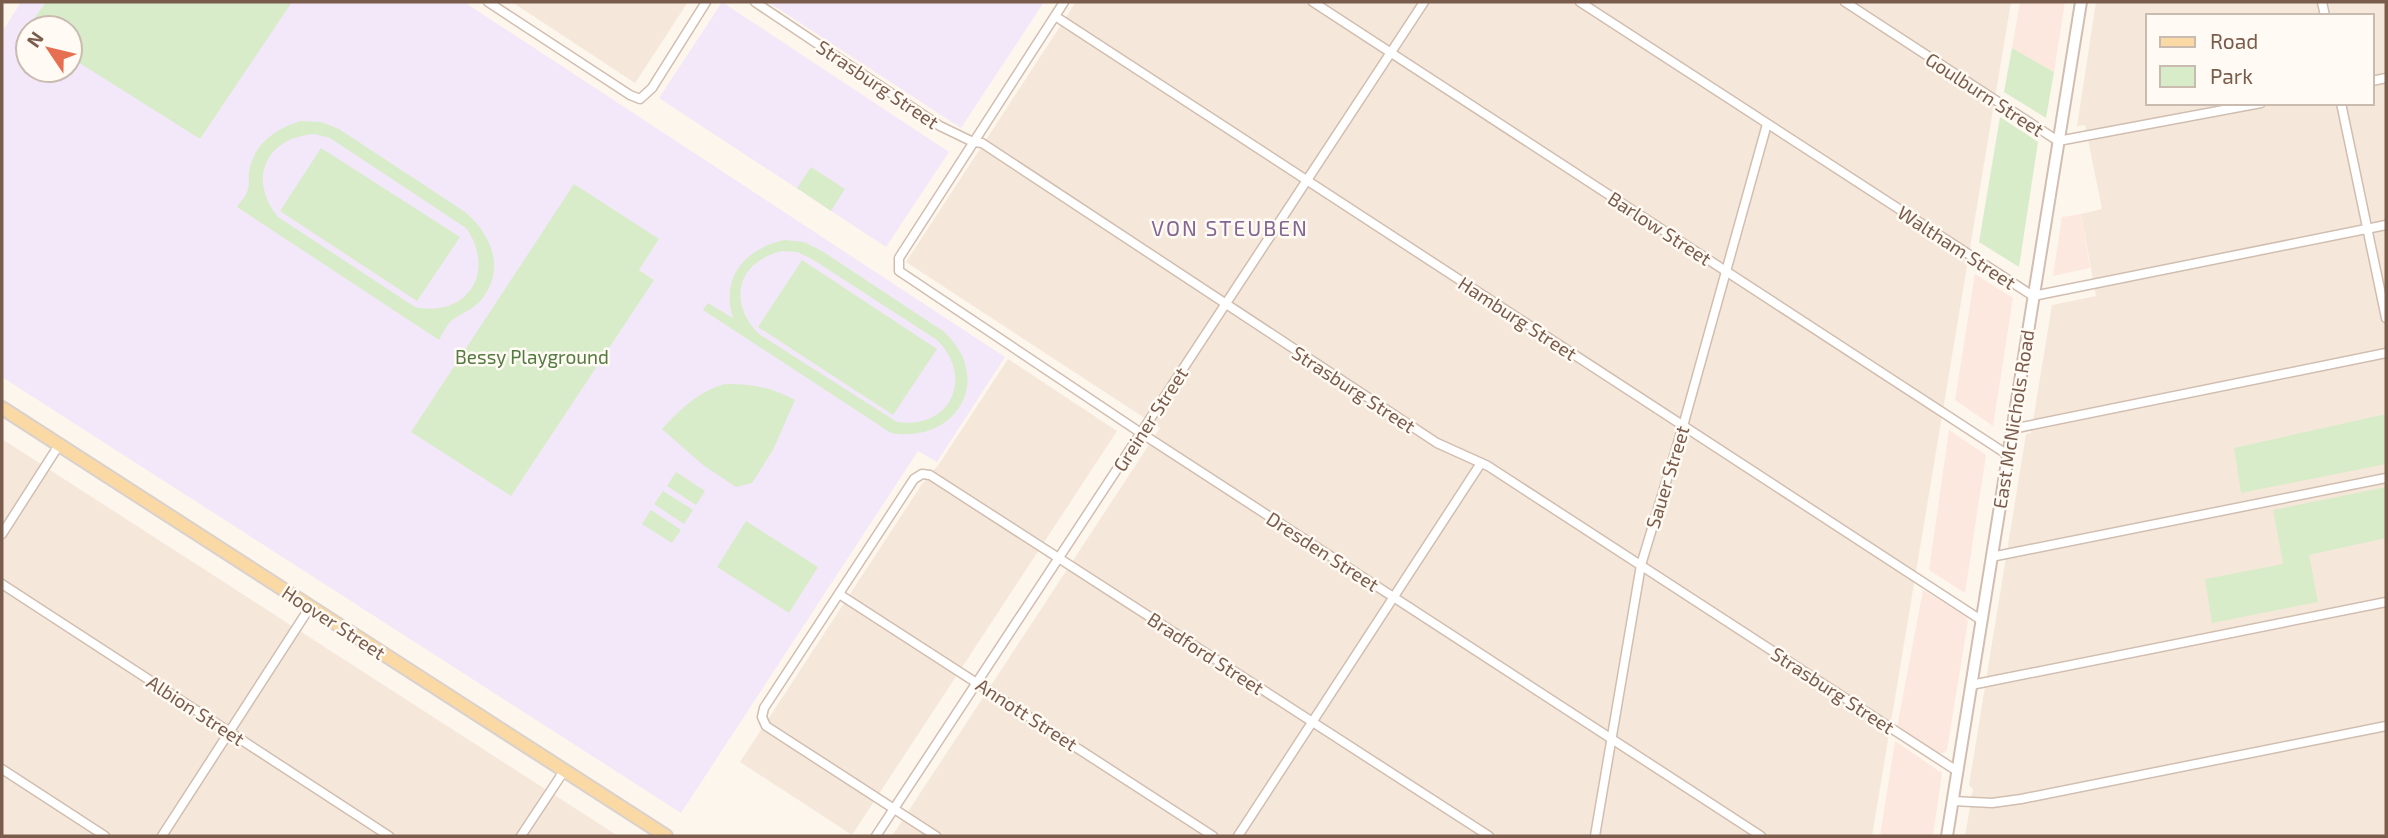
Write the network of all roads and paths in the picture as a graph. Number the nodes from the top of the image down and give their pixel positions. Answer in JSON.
{"nodes":[{"id":1,"x":488,"y":2,"type":"edge"},
{"id":2,"x":706,"y":2,"type":"edge"},
{"id":3,"x":755,"y":2,"type":"edge"},
{"id":4,"x":1064,"y":2,"type":"edge"},
{"id":5,"x":1313,"y":2,"type":"edge"},
{"id":6,"x":1424,"y":2,"type":"edge"},
{"id":7,"x":1580,"y":2,"type":"edge"},
{"id":8,"x":1845,"y":2,"type":"edge"},
{"id":9,"x":2081,"y":2,"type":"edge"},
{"id":10,"x":1055,"y":16,"type":"junction"},
{"id":11,"x":1391,"y":52,"type":"junction"},
{"id":12,"x":2250,"y":105,"type":"edge"},
{"id":13,"x":2341,"y":105,"type":"edge"},
{"id":14,"x":1767,"y":124,"type":"junction"},
{"id":15,"x":2057,"y":141,"type":"junction"},
{"id":16,"x":973,"y":142,"type":"junction"},
{"id":17,"x":1307,"y":181,"type":"junction"},
{"id":18,"x":2386,"y":225,"type":"edge"},
{"id":19,"x":2368,"y":229,"type":"junction"},
{"id":20,"x":1727,"y":271,"type":"junction"},
{"id":21,"x":2033,"y":296,"type":"junction"},
{"id":22,"x":1224,"y":304,"type":"junction"},
{"id":23,"x":2386,"y":317,"type":"edge"},
{"id":24,"x":2386,"y":353,"type":"edge"},
{"id":25,"x":2,"y":408,"type":"edge"},
{"id":26,"x":1683,"y":426,"type":"junction"},
{"id":27,"x":2012,"y":429,"type":"junction"},
{"id":28,"x":1142,"y":433,"type":"junction"},
{"id":29,"x":59,"y":445,"type":"junction"},
{"id":30,"x":2008,"y":455,"type":"junction"},
{"id":31,"x":1481,"y":463,"type":"junction"},
{"id":32,"x":2386,"y":478,"type":"edge"},
{"id":33,"x":2,"y":534,"type":"edge"},
{"id":34,"x":1991,"y":557,"type":"junction"},
{"id":35,"x":1059,"y":559,"type":"junction"},
{"id":36,"x":1641,"y":565,"type":"junction"},
{"id":37,"x":2,"y":584,"type":"edge"},
{"id":38,"x":839,"y":594,"type":"junction"},
{"id":39,"x":1395,"y":598,"type":"junction"},
{"id":40,"x":2386,"y":602,"type":"edge"},
{"id":41,"x":310,"y":607,"type":"junction"},
{"id":42,"x":1981,"y":620,"type":"junction"},
{"id":43,"x":977,"y":683,"type":"junction"},
{"id":44,"x":1971,"y":685,"type":"junction"},
{"id":45,"x":1314,"y":722,"type":"junction"},
{"id":46,"x":2386,"y":726,"type":"edge"},
{"id":47,"x":229,"y":732,"type":"junction"},
{"id":48,"x":1611,"y":738,"type":"junction"},
{"id":49,"x":2,"y":769,"type":"edge"},
{"id":50,"x":564,"y":771,"type":"junction"},
{"id":51,"x":1957,"y":771,"type":"junction"},
{"id":52,"x":1953,"y":801,"type":"junction"},
{"id":53,"x":894,"y":809,"type":"junction"},
{"id":54,"x":105,"y":836,"type":"edge"},
{"id":55,"x":162,"y":836,"type":"edge"},
{"id":56,"x":389,"y":836,"type":"edge"},
{"id":57,"x":521,"y":836,"type":"edge"},
{"id":58,"x":666,"y":836,"type":"edge"},
{"id":59,"x":877,"y":836,"type":"edge"},
{"id":60,"x":936,"y":836,"type":"edge"},
{"id":61,"x":1213,"y":836,"type":"edge"},
{"id":62,"x":1238,"y":836,"type":"edge"},
{"id":63,"x":1489,"y":836,"type":"edge"},
{"id":64,"x":1595,"y":836,"type":"edge"},
{"id":65,"x":1761,"y":836,"type":"edge"},
{"id":66,"x":1947,"y":836,"type":"edge"}],
"edges":[{"from":1,"to":2,"type":"street"},
{"from":3,"to":16,"type":"street","name":"Strasburg Street"},
{"from":4,"to":10,"type":"street"},
{"from":5,"to":11,"type":"street","name":"Barlow Street"},
{"from":6,"to":11,"type":"street","name":"Greiner Street"},
{"from":7,"to":14,"type":"street","name":"Waltham Street"},
{"from":8,"to":15,"type":"street","name":"Goulburn Street"},
{"from":9,"to":15,"type":"street","name":"East McNichols Road"},
{"from":10,"to":16,"type":"street"},
{"from":10,"to":17,"type":"street","name":"Hamburg Street"},
{"from":11,"to":17,"type":"street","name":"Greiner Street"},
{"from":11,"to":20,"type":"street","name":"Barlow Street"},
{"from":12,"to":15,"type":"street","name":"Goulburn Street"},
{"from":13,"to":19,"type":"street"},
{"from":14,"to":20,"type":"street","name":"Sauer Street"},
{"from":14,"to":21,"type":"street","name":"Waltham Street"},
{"from":15,"to":21,"type":"street","name":"East McNichols Road"},
{"from":16,"to":22,"type":"street","name":"Strasburg Street"},
{"from":16,"to":28,"type":"street","name":"Dresden Street"},
{"from":17,"to":22,"type":"street","name":"Greiner Street"},
{"from":17,"to":26,"type":"street","name":"Hamburg Street"},
{"from":18,"to":19,"type":"street","name":"Waltham Street"},
{"from":19,"to":21,"type":"street","name":"Waltham Street"},
{"from":19,"to":23,"type":"street"},
{"from":20,"to":26,"type":"street","name":"Sauer Street"},
{"from":20,"to":30,"type":"street","name":"Barlow Street"},
{"from":21,"to":27,"type":"street","name":"East McNichols Road"},
{"from":22,"to":28,"type":"street","name":"Greiner Street"},
{"from":22,"to":31,"type":"street","name":"Strasburg Street"},
{"from":24,"to":27,"type":"street"},
{"from":25,"to":29,"type":"main road","name":"Hoover Street"},
{"from":26,"to":36,"type":"street","name":"Sauer Street"},
{"from":26,"to":42,"type":"street","name":"Hamburg Street"},
{"from":27,"to":30,"type":"street","name":"East McNichols Road"},
{"from":28,"to":35,"type":"street","name":"Greiner Street"},
{"from":28,"to":39,"type":"street","name":"Dresden Street"},
{"from":29,"to":33,"type":"street"},
{"from":29,"to":41,"type":"main road","name":"Hoover Street"},
{"from":30,"to":34,"type":"street","name":"East McNichols Road"},
{"from":31,"to":36,"type":"street","name":"Strasburg Street"},
{"from":31,"to":39,"type":"street"},
{"from":32,"to":34,"type":"street"},
{"from":34,"to":42,"type":"street","name":"East McNichols Road"},
{"from":35,"to":38,"type":"street","name":"Bradford Street"},
{"from":35,"to":43,"type":"street","name":"Greiner Street"},
{"from":35,"to":45,"type":"street","name":"Bradford Street"},
{"from":36,"to":48,"type":"street","name":"Sauer Street"},
{"from":36,"to":51,"type":"street","name":"Strasburg Street"},
{"from":37,"to":47,"type":"street","name":"Albion Street"},
{"from":38,"to":43,"type":"street","name":"Annott Street"},
{"from":38,"to":53,"type":"street"},
{"from":39,"to":45,"type":"street"},
{"from":39,"to":48,"type":"street","name":"Dresden Street"},
{"from":40,"to":44,"type":"street"},
{"from":41,"to":47,"type":"street"},
{"from":41,"to":50,"type":"main road","name":"Hoover Street"},
{"from":42,"to":44,"type":"street","name":"East McNichols Road"},
{"from":43,"to":53,"type":"street","name":"Greiner Street"},
{"from":43,"to":61,"type":"street","name":"Annott Street"},
{"from":44,"to":51,"type":"street","name":"East McNichols Road"},
{"from":45,"to":62,"type":"street"},
{"from":45,"to":63,"type":"street","name":"Bradford Street"},
{"from":46,"to":52,"type":"street"},
{"from":47,"to":55,"type":"street"},
{"from":47,"to":56,"type":"street","name":"Albion Street"},
{"from":48,"to":64,"type":"street","name":"Sauer Street"},
{"from":48,"to":65,"type":"street","name":"Dresden Street"},
{"from":49,"to":54,"type":"street"},
{"from":50,"to":57,"type":"street"},
{"from":50,"to":58,"type":"main road","name":"Hoover Street"},
{"from":51,"to":52,"type":"street","name":"East McNichols Road"},
{"from":52,"to":66,"type":"street","name":"East McNichols Road"},
{"from":53,"to":59,"type":"street","name":"Greiner Street"},
{"from":53,"to":60,"type":"street"}]}
